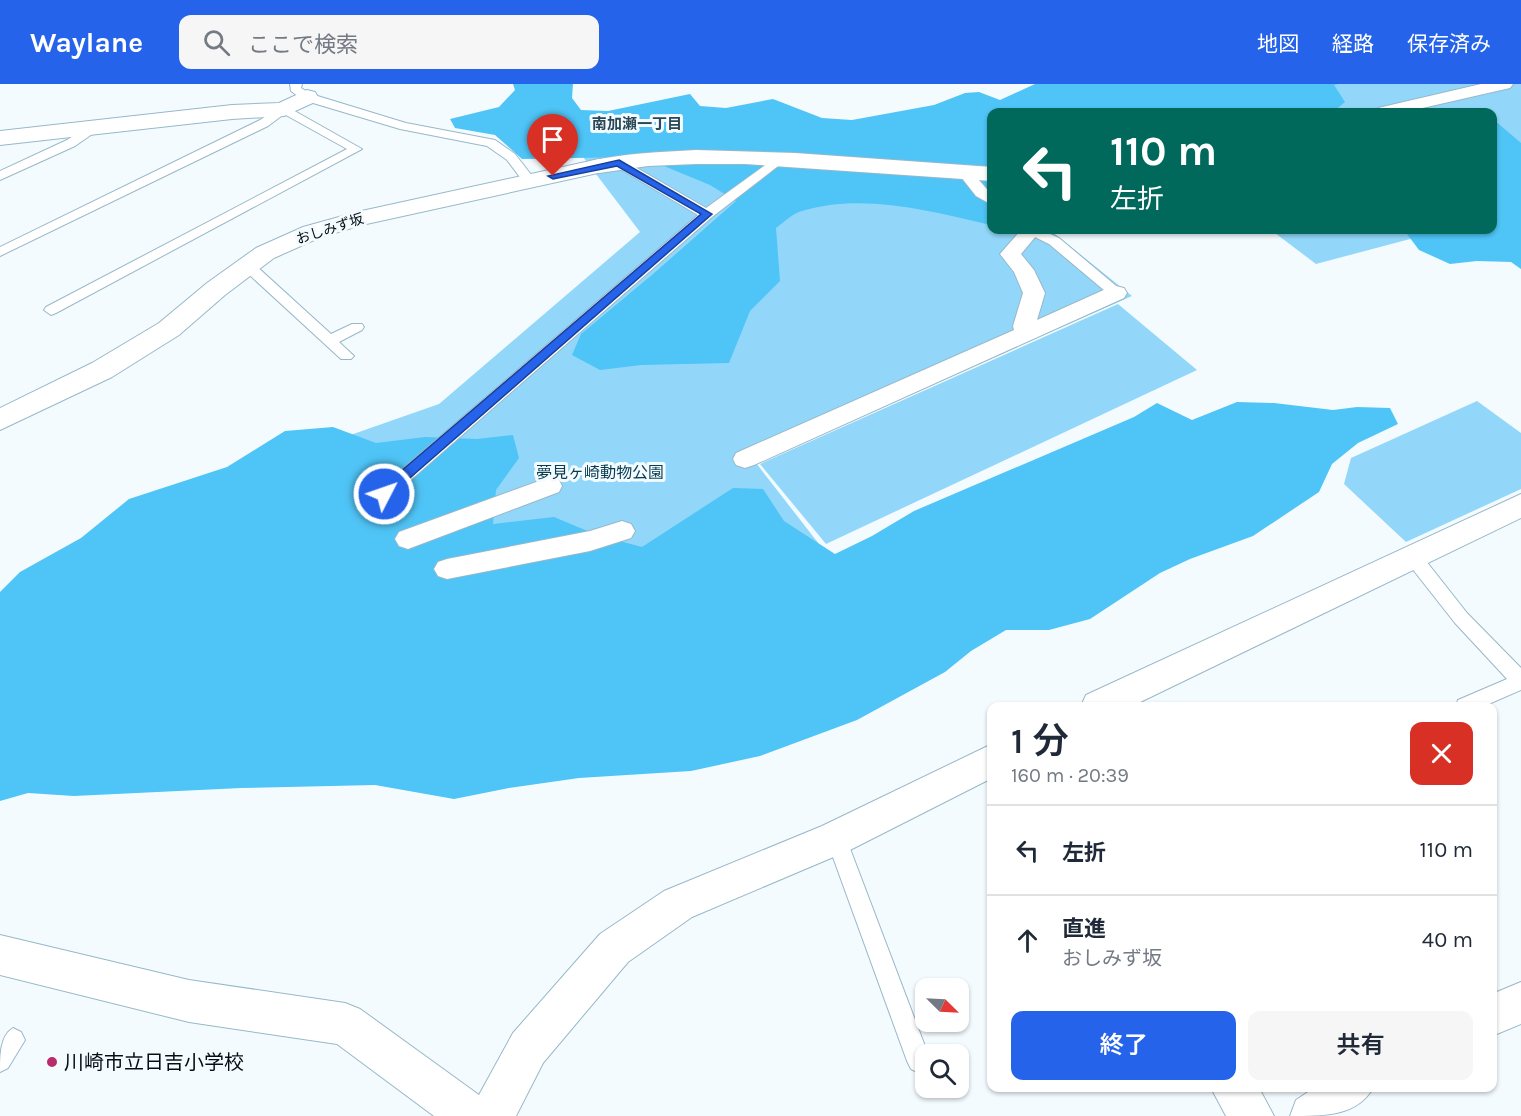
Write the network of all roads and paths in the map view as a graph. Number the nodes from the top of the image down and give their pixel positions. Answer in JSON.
{"nodes":[{"id":1,"x":1504,"y":84,"type":"edge"},
{"id":2,"x":1475,"y":87,"type":"edge"},
{"id":3,"x":302,"y":90,"type":"edge"},
{"id":4,"x":1399,"y":108,"type":"edge"},
{"id":5,"x":284,"y":109,"type":"junction"},
{"id":6,"x":94,"y":127,"type":"junction"},
{"id":7,"x":0,"y":138,"type":"edge"},
{"id":8,"x":778,"y":160,"type":"junction"},
{"id":9,"x":609,"y":165,"type":"junction"},
{"id":10,"x":966,"y":174,"type":"junction"},
{"id":11,"x":987,"y":174,"type":"edge"},
{"id":12,"x":0,"y":176,"type":"edge"},
{"id":13,"x":530,"y":181,"type":"junction"},
{"id":14,"x":987,"y":197,"type":"edge"},
{"id":15,"x":707,"y":214,"type":"junction"},
{"id":16,"x":1028,"y":234,"type":"edge"},
{"id":17,"x":1039,"y":234,"type":"edge"},
{"id":18,"x":0,"y":252,"type":"edge"},
{"id":19,"x":248,"y":266,"type":"junction"},
{"id":20,"x":1116,"y":292,"type":"joint"},
{"id":21,"x":51,"y":310,"type":"dead end"},
{"id":22,"x":357,"y":327,"type":"dead end"},
{"id":23,"x":1026,"y":332,"type":"junction"},
{"id":24,"x":329,"y":341,"type":"junction"},
{"id":25,"x":346,"y":356,"type":"dead end"},
{"id":26,"x":0,"y":420,"type":"edge"},
{"id":27,"x":746,"y":459,"type":"dead end"},
{"id":28,"x":550,"y":486,"type":"dead end"},
{"id":29,"x":384,"y":494,"type":"dead end"},
{"id":30,"x":1521,"y":505,"type":"edge"},
{"id":31,"x":622,"y":531,"type":"dead end"},
{"id":32,"x":408,"y":539,"type":"dead end"},
{"id":33,"x":1413,"y":557,"type":"junction"},
{"id":34,"x":447,"y":569,"type":"dead end"},
{"id":35,"x":1521,"y":681,"type":"edge"},
{"id":36,"x":1119,"y":702,"type":"edge"},
{"id":37,"x":1474,"y":702,"type":"edge"},
{"id":38,"x":987,"y":762,"type":"edge"},
{"id":39,"x":836,"y":838,"type":"junction"},
{"id":40,"x":0,"y":955,"type":"edge"},
{"id":41,"x":1521,"y":1003,"type":"edge"},
{"id":42,"x":1497,"y":1013,"type":"edge"},
{"id":43,"x":13,"y":1040,"type":"dead end"},
{"id":44,"x":915,"y":1049,"type":"edge"},
{"id":45,"x":0,"y":1060,"type":"edge"},
{"id":46,"x":1236,"y":1092,"type":"edge"},
{"id":47,"x":1345,"y":1092,"type":"edge"},
{"id":48,"x":471,"y":1116,"type":"edge"},
{"id":49,"x":492,"y":1116,"type":"edge"},
{"id":50,"x":1252,"y":1116,"type":"edge"},
{"id":51,"x":1312,"y":1116,"type":"edge"}],
"edges":[{"from":1,"to":2,"type":"street"},
{"from":2,"to":4,"type":"street"},
{"from":3,"to":5,"type":"street"},
{"from":3,"to":13,"type":"lane"},
{"from":5,"to":6,"type":"street"},
{"from":5,"to":18,"type":"lane"},
{"from":5,"to":21,"type":"lane"},
{"from":6,"to":7,"type":"street"},
{"from":6,"to":12,"type":"lane"},
{"from":8,"to":9,"type":"street","name":"おしみず坂"},
{"from":8,"to":10,"type":"street","name":"おしみず坂"},
{"from":8,"to":15,"type":"lane"},
{"from":9,"to":13,"type":"street","name":"おしみず坂"},
{"from":9,"to":15,"type":"lane"},
{"from":10,"to":11,"type":"street","name":"おしみず坂"},
{"from":10,"to":14,"type":"lane"},
{"from":13,"to":19,"type":"street","name":"おしみず坂"},
{"from":15,"to":29,"type":"lane"},
{"from":16,"to":23,"type":"street"},
{"from":17,"to":20,"type":"lane"},
{"from":19,"to":24,"type":"lane"},
{"from":19,"to":26,"type":"street","name":"おしみず坂"},
{"from":20,"to":23,"type":"street"},
{"from":22,"to":24,"type":"lane"},
{"from":23,"to":27,"type":"street"},
{"from":24,"to":25,"type":"lane"},
{"from":28,"to":32,"type":"street"},
{"from":30,"to":33,"type":"street"},
{"from":31,"to":34,"type":"street"},
{"from":33,"to":35,"type":"lane"},
{"from":33,"to":36,"type":"street"},
{"from":35,"to":37,"type":"lane"},
{"from":38,"to":39,"type":"street"},
{"from":39,"to":44,"type":"lane"},
{"from":39,"to":49,"type":"street"},
{"from":40,"to":48,"type":"street"},
{"from":41,"to":42,"type":"street"},
{"from":43,"to":45,"type":"lane"},
{"from":46,"to":50,"type":"street"},
{"from":47,"to":51,"type":"street"}]}
